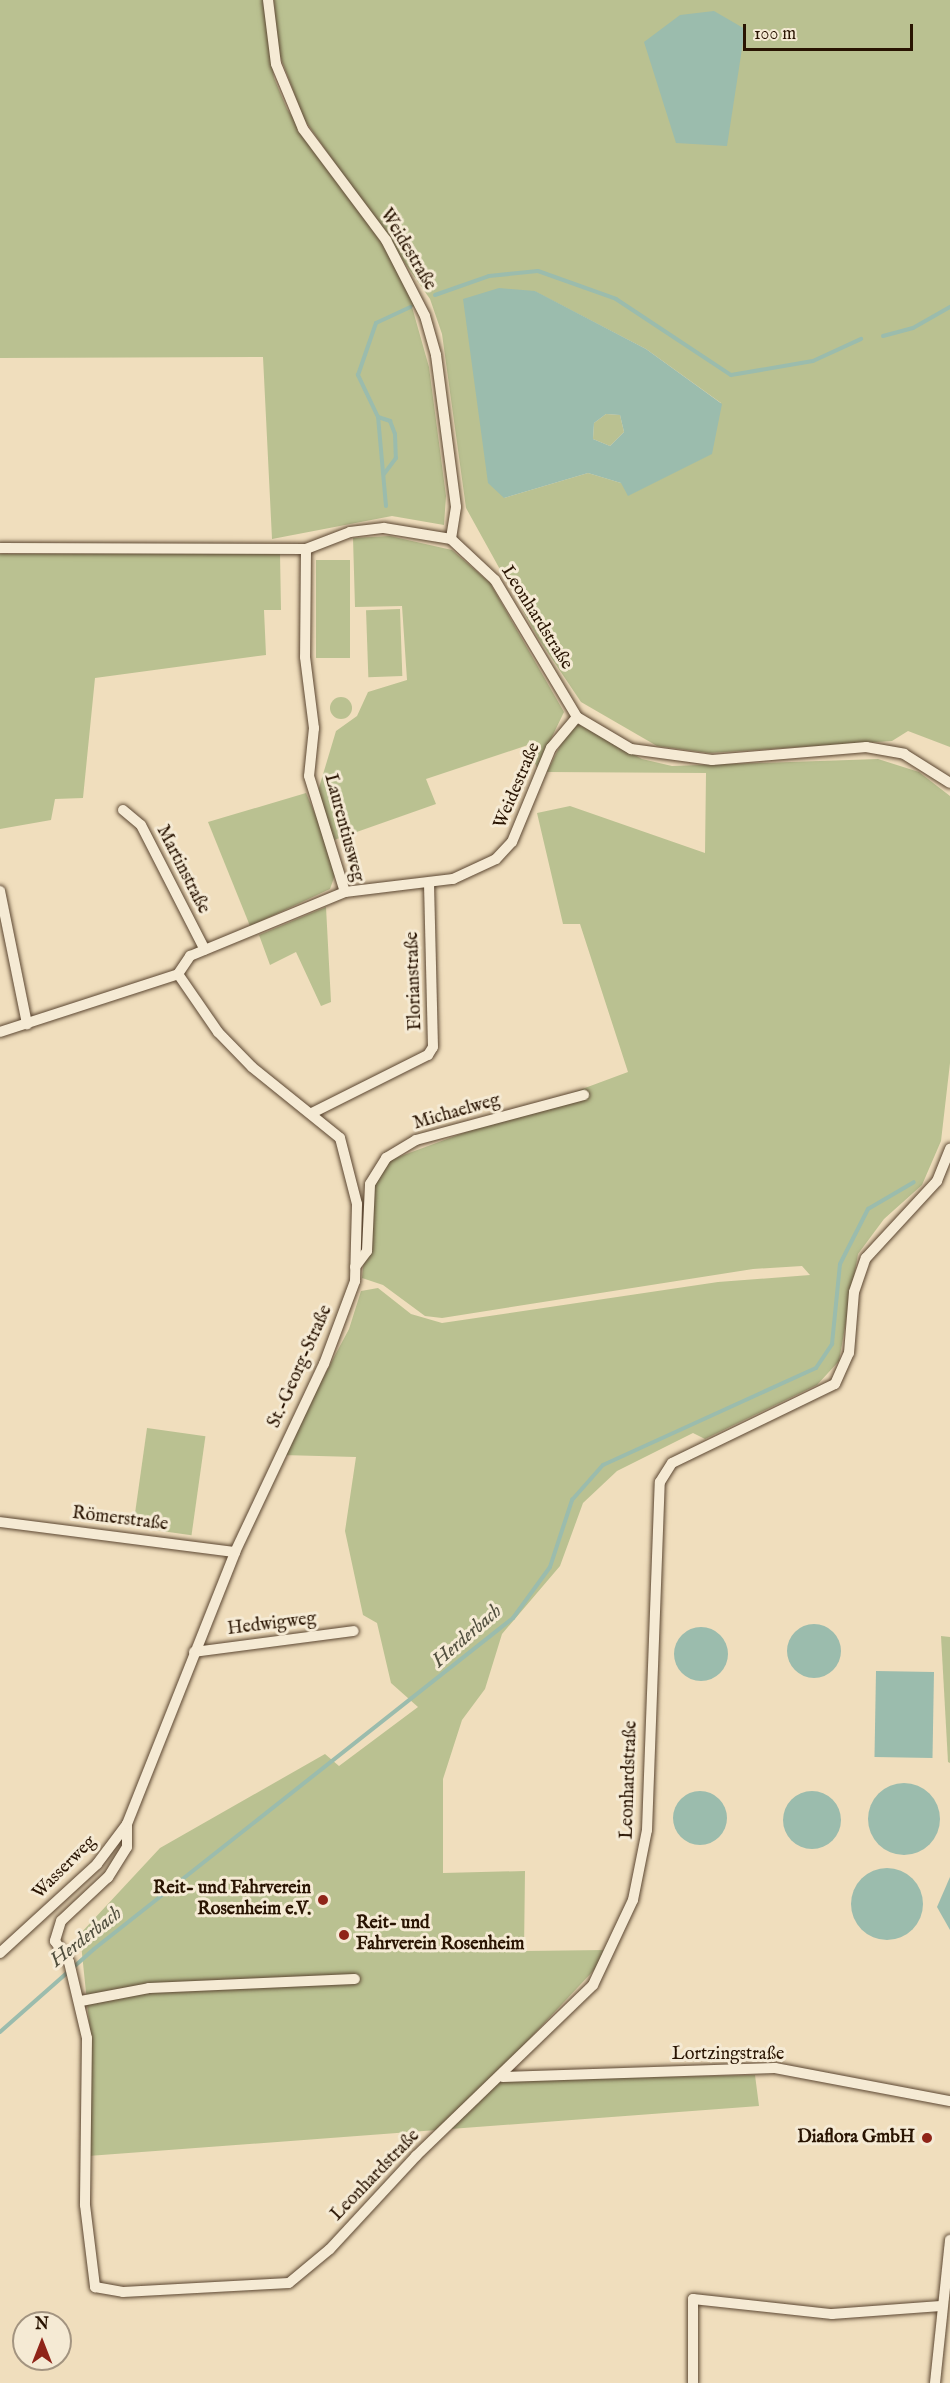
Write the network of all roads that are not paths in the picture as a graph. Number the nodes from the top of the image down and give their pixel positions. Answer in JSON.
{"nodes":[{"id":1,"x":268,"y":0,"type":"edge"},
{"id":2,"x":451,"y":539,"type":"junction"},
{"id":3,"x":0,"y":548,"type":"edge"},
{"id":4,"x":306,"y":549,"type":"junction"},
{"id":5,"x":577,"y":717,"type":"junction"},
{"id":6,"x":950,"y":783,"type":"edge"},
{"id":7,"x":123,"y":810,"type":"dead end"},
{"id":8,"x":429,"y":884,"type":"junction"},
{"id":9,"x":0,"y":891,"type":"edge"},
{"id":10,"x":345,"y":892,"type":"junction"},
{"id":11,"x":206,"y":950,"type":"junction"},
{"id":12,"x":178,"y":974,"type":"junction"},
{"id":13,"x":27,"y":1024,"type":"junction"},
{"id":14,"x":0,"y":1032,"type":"edge"},
{"id":15,"x":584,"y":1095,"type":"dead end"},
{"id":16,"x":312,"y":1113,"type":"junction"},
{"id":17,"x":950,"y":1148,"type":"edge"},
{"id":18,"x":355,"y":1268,"type":"junction"},
{"id":19,"x":0,"y":1522,"type":"edge"},
{"id":20,"x":235,"y":1552,"type":"junction"},
{"id":21,"x":354,"y":1631,"type":"dead end"},
{"id":22,"x":194,"y":1652,"type":"junction"},
{"id":23,"x":127,"y":1824,"type":"junction"},
{"id":24,"x":0,"y":1953,"type":"edge"},
{"id":25,"x":355,"y":1980,"type":"dead end"},
{"id":26,"x":81,"y":2001,"type":"junction"},
{"id":27,"x":503,"y":2077,"type":"junction"},
{"id":28,"x":950,"y":2101,"type":"edge"},
{"id":29,"x":85,"y":2205,"type":"joint"},
{"id":30,"x":950,"y":2240,"type":"edge"},
{"id":31,"x":941,"y":2306,"type":"junction"},
{"id":32,"x":693,"y":2383,"type":"edge"},
{"id":33,"x":935,"y":2383,"type":"edge"}],
"edges":[{"from":1,"to":2,"type":"street","name":"Weidestraße"},
{"from":2,"to":4,"type":"street"},
{"from":2,"to":5,"type":"street","name":"Leonhardstraße"},
{"from":3,"to":4,"type":"street"},
{"from":4,"to":10,"type":"street","name":"Laurentiusweg"},
{"from":5,"to":6,"type":"street","name":"Leonhardstraße"},
{"from":5,"to":8,"type":"street","name":"Weidestraße"},
{"from":7,"to":11,"type":"street","name":"Martinstraße"},
{"from":8,"to":10,"type":"street","name":"Weidestraße"},
{"from":8,"to":16,"type":"street","name":"Florianstraße"},
{"from":9,"to":13,"type":"street"},
{"from":10,"to":11,"type":"street","name":"Laurentiusweg"},
{"from":11,"to":12,"type":"street","name":"Laurentiusweg"},
{"from":12,"to":13,"type":"street"},
{"from":12,"to":16,"type":"street","name":"St.-Georg-Straße"},
{"from":13,"to":14,"type":"street"},
{"from":15,"to":18,"type":"street","name":"Michaelweg"},
{"from":16,"to":18,"type":"street","name":"St.-Georg-Straße"},
{"from":17,"to":27,"type":"street","name":"Leonhardstraße"},
{"from":18,"to":20,"type":"street","name":"St.-Georg-Straße"},
{"from":19,"to":20,"type":"street","name":"Römerstraße"},
{"from":20,"to":22,"type":"street","name":"St.-Georg-Straße"},
{"from":21,"to":22,"type":"street","name":"Hedwigweg"},
{"from":22,"to":23,"type":"street","name":"St.-Georg-Straße"},
{"from":23,"to":24,"type":"street","name":"Wasserweg"},
{"from":23,"to":26,"type":"street","name":"Wasserweg"},
{"from":25,"to":26,"type":"street"},
{"from":26,"to":29,"type":"street","name":"Wasserweg"},
{"from":27,"to":28,"type":"street","name":"Lortzingstraße"},
{"from":27,"to":29,"type":"street","name":"Leonhardstraße"},
{"from":30,"to":31,"type":"street"},
{"from":31,"to":32,"type":"street"},
{"from":31,"to":33,"type":"street"}]}
